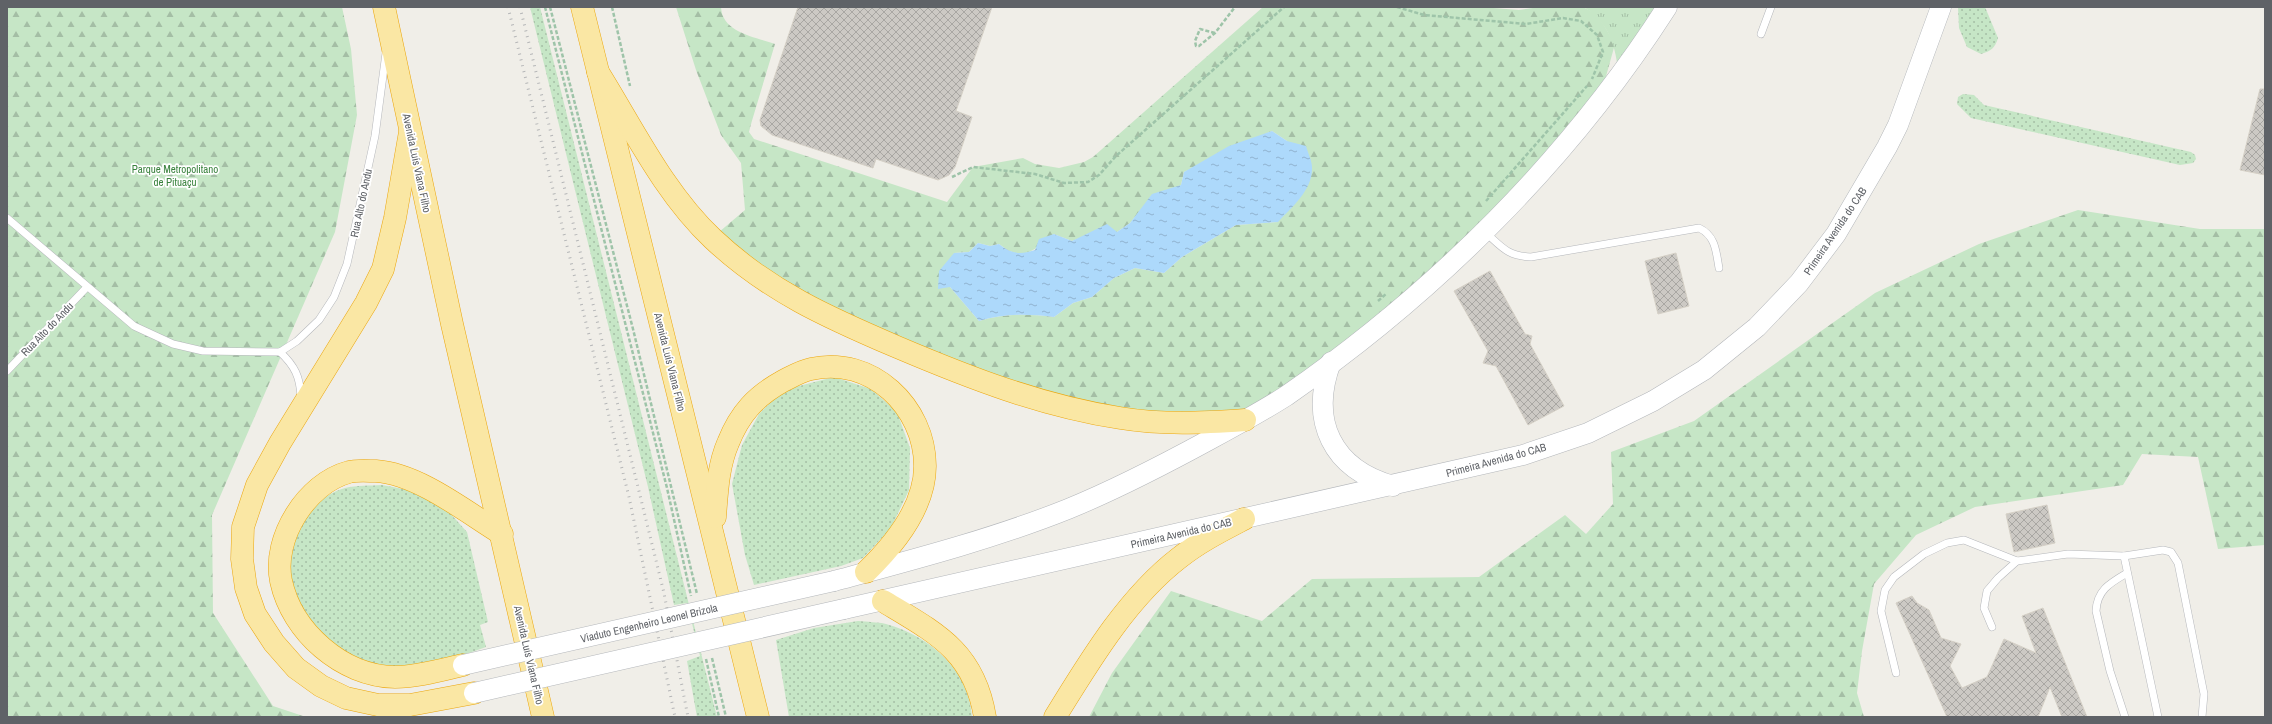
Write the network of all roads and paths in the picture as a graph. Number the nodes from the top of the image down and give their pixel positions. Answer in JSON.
{"nodes":[{"id":1,"x":384,"y":7,"type":"edge"},
{"id":2,"x":545,"y":7,"type":"edge"},
{"id":3,"x":550,"y":7,"type":"edge"},
{"id":4,"x":582,"y":7,"type":"edge"},
{"id":5,"x":612,"y":7,"type":"edge"},
{"id":6,"x":1235,"y":7,"type":"edge"},
{"id":7,"x":1284,"y":7,"type":"edge"},
{"id":8,"x":1396,"y":7,"type":"edge"},
{"id":9,"x":1667,"y":7,"type":"edge"},
{"id":10,"x":1770,"y":7,"type":"edge"},
{"id":11,"x":1939,"y":8,"type":"edge"},
{"id":12,"x":389,"y":29,"type":"junction"},
{"id":13,"x":1215,"y":33,"type":"junction"},
{"id":14,"x":1761,"y":34,"type":"dead end"},
{"id":15,"x":598,"y":72,"type":"junction"},
{"id":16,"x":630,"y":87,"type":"dead end"},
{"id":17,"x":410,"y":132,"type":"junction"},
{"id":18,"x":952,"y":177,"type":"dead end"},
{"id":19,"x":1483,"y":205,"type":"dead end"},
{"id":20,"x":7,"y":218,"type":"edge"},
{"id":21,"x":1484,"y":230,"type":"junction"},
{"id":22,"x":1719,"y":268,"type":"dead end"},
{"id":23,"x":87,"y":287,"type":"junction"},
{"id":24,"x":1392,"y":289,"type":"dead end"},
{"id":25,"x":1374,"y":304,"type":"dead end"},
{"id":26,"x":280,"y":352,"type":"junction"},
{"id":27,"x":1331,"y":362,"type":"junction"},
{"id":28,"x":7,"y":371,"type":"edge"},
{"id":29,"x":301,"y":409,"type":"junction"},
{"id":30,"x":1245,"y":420,"type":"junction"},
{"id":31,"x":1393,"y":486,"type":"junction"},
{"id":32,"x":1244,"y":519,"type":"junction"},
{"id":33,"x":502,"y":534,"type":"junction"},
{"id":34,"x":713,"y":534,"type":"junction"},
{"id":35,"x":2124,"y":556,"type":"junction"},
{"id":36,"x":2017,"y":561,"type":"junction"},
{"id":37,"x":866,"y":572,"type":"junction"},
{"id":38,"x":2127,"y":573,"type":"junction"},
{"id":39,"x":698,"y":601,"type":"dead end"},
{"id":40,"x":883,"y":601,"type":"junction"},
{"id":41,"x":693,"y":604,"type":"dead end"},
{"id":42,"x":1992,"y":627,"type":"dead end"},
{"id":43,"x":711,"y":655,"type":"dead end"},
{"id":44,"x":706,"y":657,"type":"dead end"},
{"id":45,"x":463,"y":665,"type":"joint"},
{"id":46,"x":1896,"y":673,"type":"dead end"},
{"id":47,"x":474,"y":693,"type":"joint"},
{"id":48,"x":543,"y":717,"type":"edge"},
{"id":49,"x":719,"y":717,"type":"edge"},
{"id":50,"x":726,"y":717,"type":"edge"},
{"id":51,"x":758,"y":717,"type":"edge"},
{"id":52,"x":985,"y":717,"type":"edge"},
{"id":53,"x":1055,"y":717,"type":"edge"},
{"id":54,"x":2125,"y":717,"type":"edge"},
{"id":55,"x":2158,"y":717,"type":"edge"},
{"id":56,"x":2202,"y":717,"type":"edge"}],
"edges":[{"from":1,"to":12,"type":"highway","name":"Avenida Luís Viana Filho"},
{"from":2,"to":41,"type":"path"},
{"from":3,"to":39,"type":"path"},
{"from":4,"to":15,"type":"highway","name":"Avenida Luís Viana Filho"},
{"from":5,"to":16,"type":"path"},
{"from":6,"to":13,"type":"path"},
{"from":7,"to":18,"type":"path"},
{"from":8,"to":19,"type":"path"},
{"from":9,"to":21,"type":"main road"},
{"from":10,"to":14,"type":"lane"},
{"from":11,"to":31,"type":"main road","name":"Primeira Avenida do CAB"},
{"from":12,"to":17,"type":"highway","name":"Avenida Luís Viana Filho"},
{"from":12,"to":26,"type":"lane","name":"Rua Alto do Andu"},
{"from":13,"to":13,"type":"path"},
{"from":15,"to":30,"type":"highway"},
{"from":15,"to":34,"type":"highway","name":"Avenida Luís Viana Filho"},
{"from":17,"to":29,"type":"highway"},
{"from":17,"to":33,"type":"highway","name":"Avenida Luís Viana Filho"},
{"from":20,"to":23,"type":"lane"},
{"from":21,"to":22,"type":"lane"},
{"from":21,"to":27,"type":"main road"},
{"from":23,"to":26,"type":"lane"},
{"from":23,"to":28,"type":"lane","name":"Rua Alto do Andu"},
{"from":24,"to":25,"type":"path"},
{"from":26,"to":29,"type":"lane"},
{"from":27,"to":30,"type":"main road"},
{"from":27,"to":31,"type":"main road"},
{"from":29,"to":47,"type":"highway"},
{"from":30,"to":37,"type":"main road"},
{"from":31,"to":32,"type":"main road","name":"Primeira Avenida do CAB"},
{"from":32,"to":40,"type":"main road","name":"Primeira Avenida do CAB"},
{"from":32,"to":53,"type":"highway"},
{"from":33,"to":45,"type":"highway"},
{"from":33,"to":48,"type":"highway","name":"Avenida Luís Viana Filho"},
{"from":34,"to":37,"type":"highway"},
{"from":34,"to":51,"type":"highway","name":"Avenida Luís Viana Filho"},
{"from":35,"to":36,"type":"lane"},
{"from":35,"to":38,"type":"lane"},
{"from":35,"to":56,"type":"lane"},
{"from":36,"to":42,"type":"lane"},
{"from":36,"to":46,"type":"lane"},
{"from":37,"to":45,"type":"main road","name":"Viaduto Engenheiro Leonel Brizola","bridge":true},
{"from":38,"to":54,"type":"lane"},
{"from":38,"to":55,"type":"lane"},
{"from":40,"to":47,"type":"main road","name":"Primeira Avenida do CAB","bridge":true},
{"from":40,"to":52,"type":"highway"},
{"from":43,"to":50,"type":"path"},
{"from":44,"to":49,"type":"path"}]}
